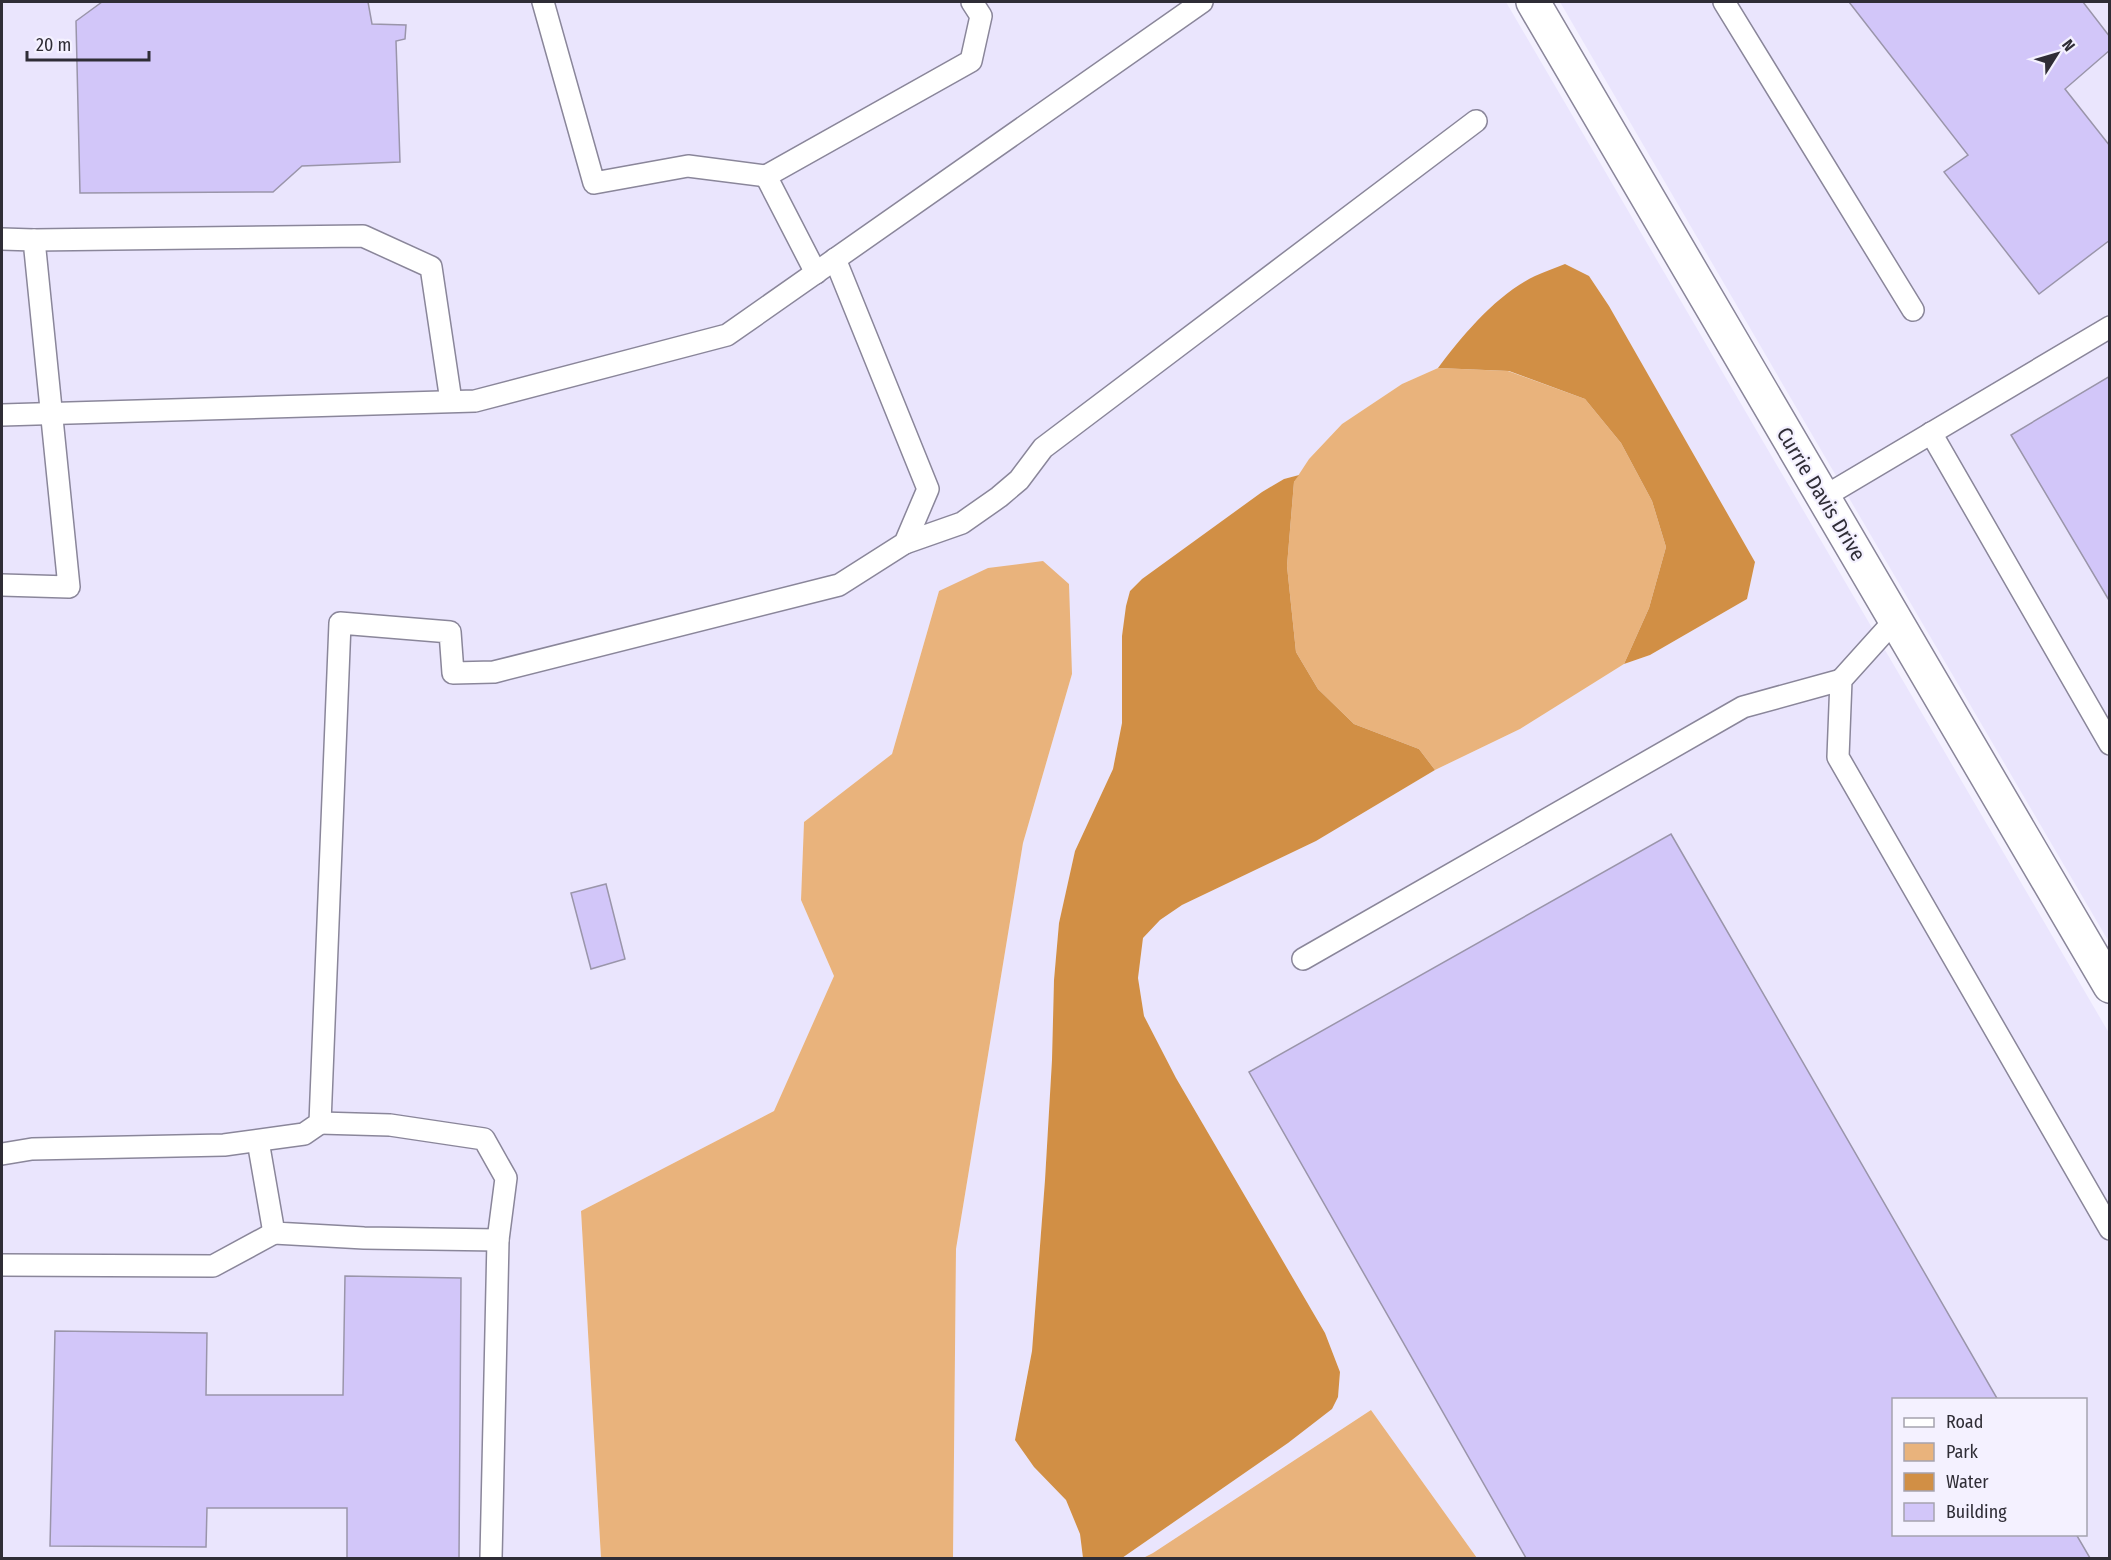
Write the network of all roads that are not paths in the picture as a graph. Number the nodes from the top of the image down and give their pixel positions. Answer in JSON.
{"nodes":[{"id":1,"x":543,"y":2,"type":"edge"},
{"id":2,"x":972,"y":2,"type":"edge"},
{"id":3,"x":1202,"y":2,"type":"edge"},
{"id":4,"x":1533,"y":2,"type":"edge"},
{"id":5,"x":1724,"y":2,"type":"edge"},
{"id":6,"x":1476,"y":121,"type":"dead end"},
{"id":7,"x":766,"y":176,"type":"junction"},
{"id":8,"x":2,"y":239,"type":"edge"},
{"id":9,"x":34,"y":240,"type":"junction"},
{"id":10,"x":835,"y":259,"type":"junction"},
{"id":11,"x":816,"y":273,"type":"junction"},
{"id":12,"x":1913,"y":310,"type":"dead end"},
{"id":13,"x":2109,"y":327,"type":"edge"},
{"id":14,"x":451,"y":401,"type":"junction"},
{"id":15,"x":51,"y":413,"type":"junction"},
{"id":16,"x":2,"y":414,"type":"edge"},
{"id":17,"x":1931,"y":433,"type":"junction"},
{"id":18,"x":1822,"y":498,"type":"junction"},
{"id":19,"x":905,"y":543,"type":"junction"},
{"id":20,"x":2,"y":585,"type":"edge"},
{"id":21,"x":1895,"y":620,"type":"junction"},
{"id":22,"x":1841,"y":680,"type":"junction"},
{"id":23,"x":2109,"y":744,"type":"edge"},
{"id":24,"x":1303,"y":959,"type":"dead end"},
{"id":25,"x":2109,"y":986,"type":"edge"},
{"id":26,"x":320,"y":1122,"type":"junction"},
{"id":27,"x":258,"y":1140,"type":"junction"},
{"id":28,"x":2,"y":1154,"type":"edge"},
{"id":29,"x":2109,"y":1229,"type":"edge"},
{"id":30,"x":274,"y":1233,"type":"junction"},
{"id":31,"x":498,"y":1240,"type":"junction"},
{"id":32,"x":2,"y":1265,"type":"edge"},
{"id":33,"x":491,"y":1558,"type":"edge"}],
"edges":[{"from":1,"to":7,"type":"lane"},
{"from":2,"to":7,"type":"lane"},
{"from":3,"to":10,"type":"lane"},
{"from":4,"to":18,"type":"street","name":"Currie Davis Drive"},
{"from":5,"to":12,"type":"lane"},
{"from":6,"to":19,"type":"lane"},
{"from":7,"to":11,"type":"lane"},
{"from":8,"to":9,"type":"lane"},
{"from":9,"to":14,"type":"lane"},
{"from":9,"to":15,"type":"lane"},
{"from":10,"to":11,"type":"lane"},
{"from":10,"to":19,"type":"lane"},
{"from":11,"to":14,"type":"lane"},
{"from":13,"to":17,"type":"lane"},
{"from":14,"to":15,"type":"lane"},
{"from":15,"to":16,"type":"lane"},
{"from":15,"to":20,"type":"lane"},
{"from":17,"to":18,"type":"lane"},
{"from":17,"to":23,"type":"lane"},
{"from":18,"to":21,"type":"street","name":"Currie Davis Drive"},
{"from":19,"to":26,"type":"lane"},
{"from":21,"to":22,"type":"lane"},
{"from":21,"to":25,"type":"street","name":"Currie Davis Drive"},
{"from":22,"to":24,"type":"lane"},
{"from":22,"to":29,"type":"lane"},
{"from":26,"to":27,"type":"lane"},
{"from":26,"to":31,"type":"lane"},
{"from":27,"to":28,"type":"lane"},
{"from":27,"to":30,"type":"lane"},
{"from":30,"to":31,"type":"lane"},
{"from":30,"to":32,"type":"lane"},
{"from":31,"to":33,"type":"lane"}]}
